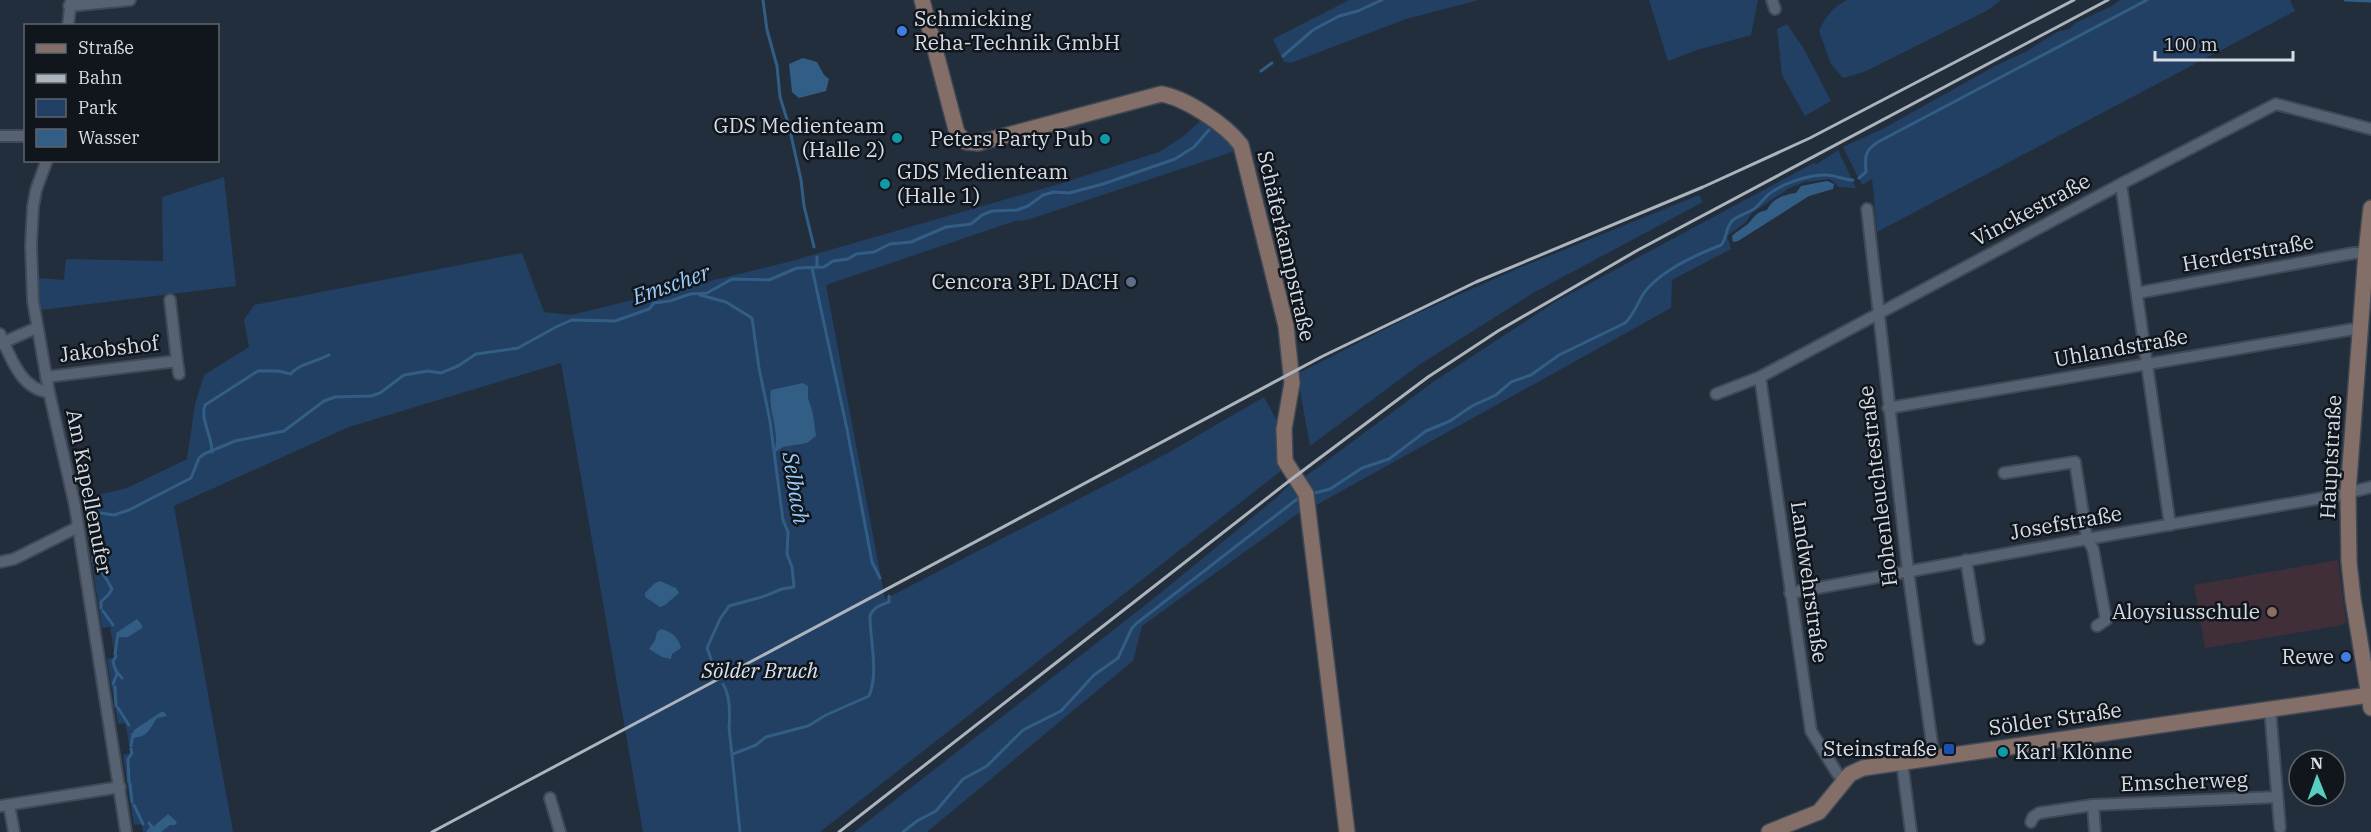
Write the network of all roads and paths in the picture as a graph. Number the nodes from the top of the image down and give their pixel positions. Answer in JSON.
{"nodes":[{"id":1,"x":130,"y":0,"type":"edge"},
{"id":2,"x":922,"y":0,"type":"edge"},
{"id":3,"x":70,"y":3,"type":"edge"},
{"id":4,"x":68,"y":24,"type":"edge"},
{"id":5,"x":2371,"y":129,"type":"edge"},
{"id":6,"x":0,"y":136,"type":"edge"},
{"id":7,"x":24,"y":136,"type":"edge"},
{"id":8,"x":46,"y":162,"type":"edge"},
{"id":9,"x":2121,"y":184,"type":"junction"},
{"id":10,"x":2371,"y":208,"type":"edge"},
{"id":11,"x":1867,"y":209,"type":"dead end"},
{"id":12,"x":2368,"y":253,"type":"edge"},
{"id":13,"x":2137,"y":293,"type":"junction"},
{"id":14,"x":170,"y":300,"type":"dead end"},
{"id":15,"x":1877,"y":314,"type":"junction"},
{"id":16,"x":36,"y":328,"type":"junction"},
{"id":17,"x":2360,"y":328,"type":"junction"},
{"id":18,"x":1,"y":340,"type":"edge"},
{"id":19,"x":177,"y":360,"type":"junction"},
{"id":20,"x":2146,"y":364,"type":"junction"},
{"id":21,"x":179,"y":374,"type":"dead end"},
{"id":22,"x":46,"y":377,"type":"junction"},
{"id":23,"x":1760,"y":377,"type":"junction"},
{"id":24,"x":49,"y":393,"type":"junction"},
{"id":25,"x":1716,"y":394,"type":"dead end"},
{"id":26,"x":1888,"y":408,"type":"junction"},
{"id":27,"x":2004,"y":473,"type":"dead end"},
{"id":28,"x":2371,"y":487,"type":"edge"},
{"id":29,"x":2348,"y":493,"type":"junction"},
{"id":30,"x":2170,"y":525,"type":"junction"},
{"id":31,"x":78,"y":527,"type":"junction"},
{"id":32,"x":2087,"y":539,"type":"junction"},
{"id":33,"x":1966,"y":560,"type":"junction"},
{"id":34,"x":0,"y":562,"type":"edge"},
{"id":35,"x":1908,"y":571,"type":"junction"},
{"id":36,"x":1790,"y":593,"type":"junction"},
{"id":37,"x":2097,"y":626,"type":"dead end"},
{"id":38,"x":1979,"y":639,"type":"dead end"},
{"id":39,"x":2370,"y":702,"type":"edge"},
{"id":40,"x":2270,"y":710,"type":"junction"},
{"id":41,"x":1934,"y":758,"type":"junction"},
{"id":42,"x":1902,"y":762,"type":"junction"},
{"id":43,"x":1845,"y":781,"type":"junction"},
{"id":44,"x":120,"y":787,"type":"junction"},
{"id":45,"x":2277,"y":797,"type":"junction"},
{"id":46,"x":550,"y":798,"type":"dead end"},
{"id":47,"x":2092,"y":805,"type":"junction"},
{"id":48,"x":5,"y":806,"type":"edge"},
{"id":49,"x":2031,"y":822,"type":"dead end"},
{"id":50,"x":2280,"y":828,"type":"dead end"},
{"id":51,"x":14,"y":832,"type":"edge"},
{"id":52,"x":126,"y":832,"type":"edge"},
{"id":53,"x":560,"y":832,"type":"edge"},
{"id":54,"x":1347,"y":832,"type":"edge"},
{"id":55,"x":1769,"y":832,"type":"edge"},
{"id":56,"x":1911,"y":832,"type":"edge"},
{"id":57,"x":2095,"y":832,"type":"edge"}],
"edges":[{"from":1,"to":3,"type":"street"},
{"from":2,"to":54,"type":"street","name":"Schäferkampstraße"},
{"from":3,"to":4,"type":"street"},
{"from":5,"to":9,"type":"street","name":"Vinckestraße"},
{"from":6,"to":7,"type":"street"},
{"from":8,"to":16,"type":"street","name":"Am Kapellenufer"},
{"from":9,"to":13,"type":"street"},
{"from":9,"to":15,"type":"street","name":"Vinckestraße"},
{"from":10,"to":12,"type":"street","name":"Hauptstraße"},
{"from":11,"to":15,"type":"street","name":"Hohenleuchtestraße"},
{"from":12,"to":13,"type":"street","name":"Herderstraße"},
{"from":12,"to":17,"type":"street","name":"Hauptstraße"},
{"from":13,"to":20,"type":"street"},
{"from":14,"to":19,"type":"street","name":"Jakobshof"},
{"from":15,"to":23,"type":"street","name":"Vinckestraße"},
{"from":15,"to":26,"type":"street","name":"Hohenleuchtestraße"},
{"from":16,"to":18,"type":"street"},
{"from":16,"to":22,"type":"street","name":"Am Kapellenufer"},
{"from":17,"to":20,"type":"street","name":"Uhlandstraße"},
{"from":17,"to":29,"type":"street","name":"Hauptstraße"},
{"from":18,"to":24,"type":"street"},
{"from":19,"to":21,"type":"street","name":"Jakobshof"},
{"from":19,"to":22,"type":"street","name":"Jakobshof"},
{"from":20,"to":26,"type":"street","name":"Uhlandstraße"},
{"from":20,"to":30,"type":"street"},
{"from":22,"to":24,"type":"street","name":"Am Kapellenufer"},
{"from":23,"to":25,"type":"street","name":"Vinckestraße"},
{"from":23,"to":36,"type":"street","name":"Landwehrstraße"},
{"from":24,"to":31,"type":"street","name":"Am Kapellenufer"},
{"from":26,"to":35,"type":"street","name":"Hohenleuchtestraße"},
{"from":27,"to":32,"type":"street"},
{"from":28,"to":29,"type":"street","name":"Josefstraße"},
{"from":29,"to":30,"type":"street","name":"Josefstraße"},
{"from":29,"to":39,"type":"street","name":"Hauptstraße"},
{"from":30,"to":32,"type":"street","name":"Josefstraße"},
{"from":31,"to":34,"type":"street"},
{"from":31,"to":44,"type":"street","name":"Am Kapellenufer"},
{"from":32,"to":33,"type":"street","name":"Josefstraße"},
{"from":32,"to":37,"type":"street"},
{"from":33,"to":35,"type":"street","name":"Josefstraße"},
{"from":33,"to":38,"type":"street"},
{"from":35,"to":36,"type":"street","name":"Josefstraße"},
{"from":35,"to":41,"type":"street","name":"Hohenleuchtestraße"},
{"from":36,"to":43,"type":"street","name":"Landwehrstraße"},
{"from":39,"to":40,"type":"street","name":"Sölder Straße"},
{"from":40,"to":41,"type":"street","name":"Sölder Straße"},
{"from":40,"to":45,"type":"street","name":"Emscherweg"},
{"from":41,"to":42,"type":"street","name":"Sölder Straße"},
{"from":42,"to":43,"type":"street","name":"Sölder Straße"},
{"from":42,"to":56,"type":"street"},
{"from":43,"to":55,"type":"street","name":"Sölder Straße"},
{"from":44,"to":48,"type":"street"},
{"from":44,"to":52,"type":"street","name":"Am Kapellenufer"},
{"from":45,"to":47,"type":"street","name":"Emscherweg"},
{"from":45,"to":50,"type":"street","name":"Emscherweg"},
{"from":46,"to":53,"type":"street"},
{"from":47,"to":49,"type":"street","name":"Emscherweg"},
{"from":47,"to":57,"type":"street","name":"Emscherweg"},
{"from":48,"to":51,"type":"street"}]}
